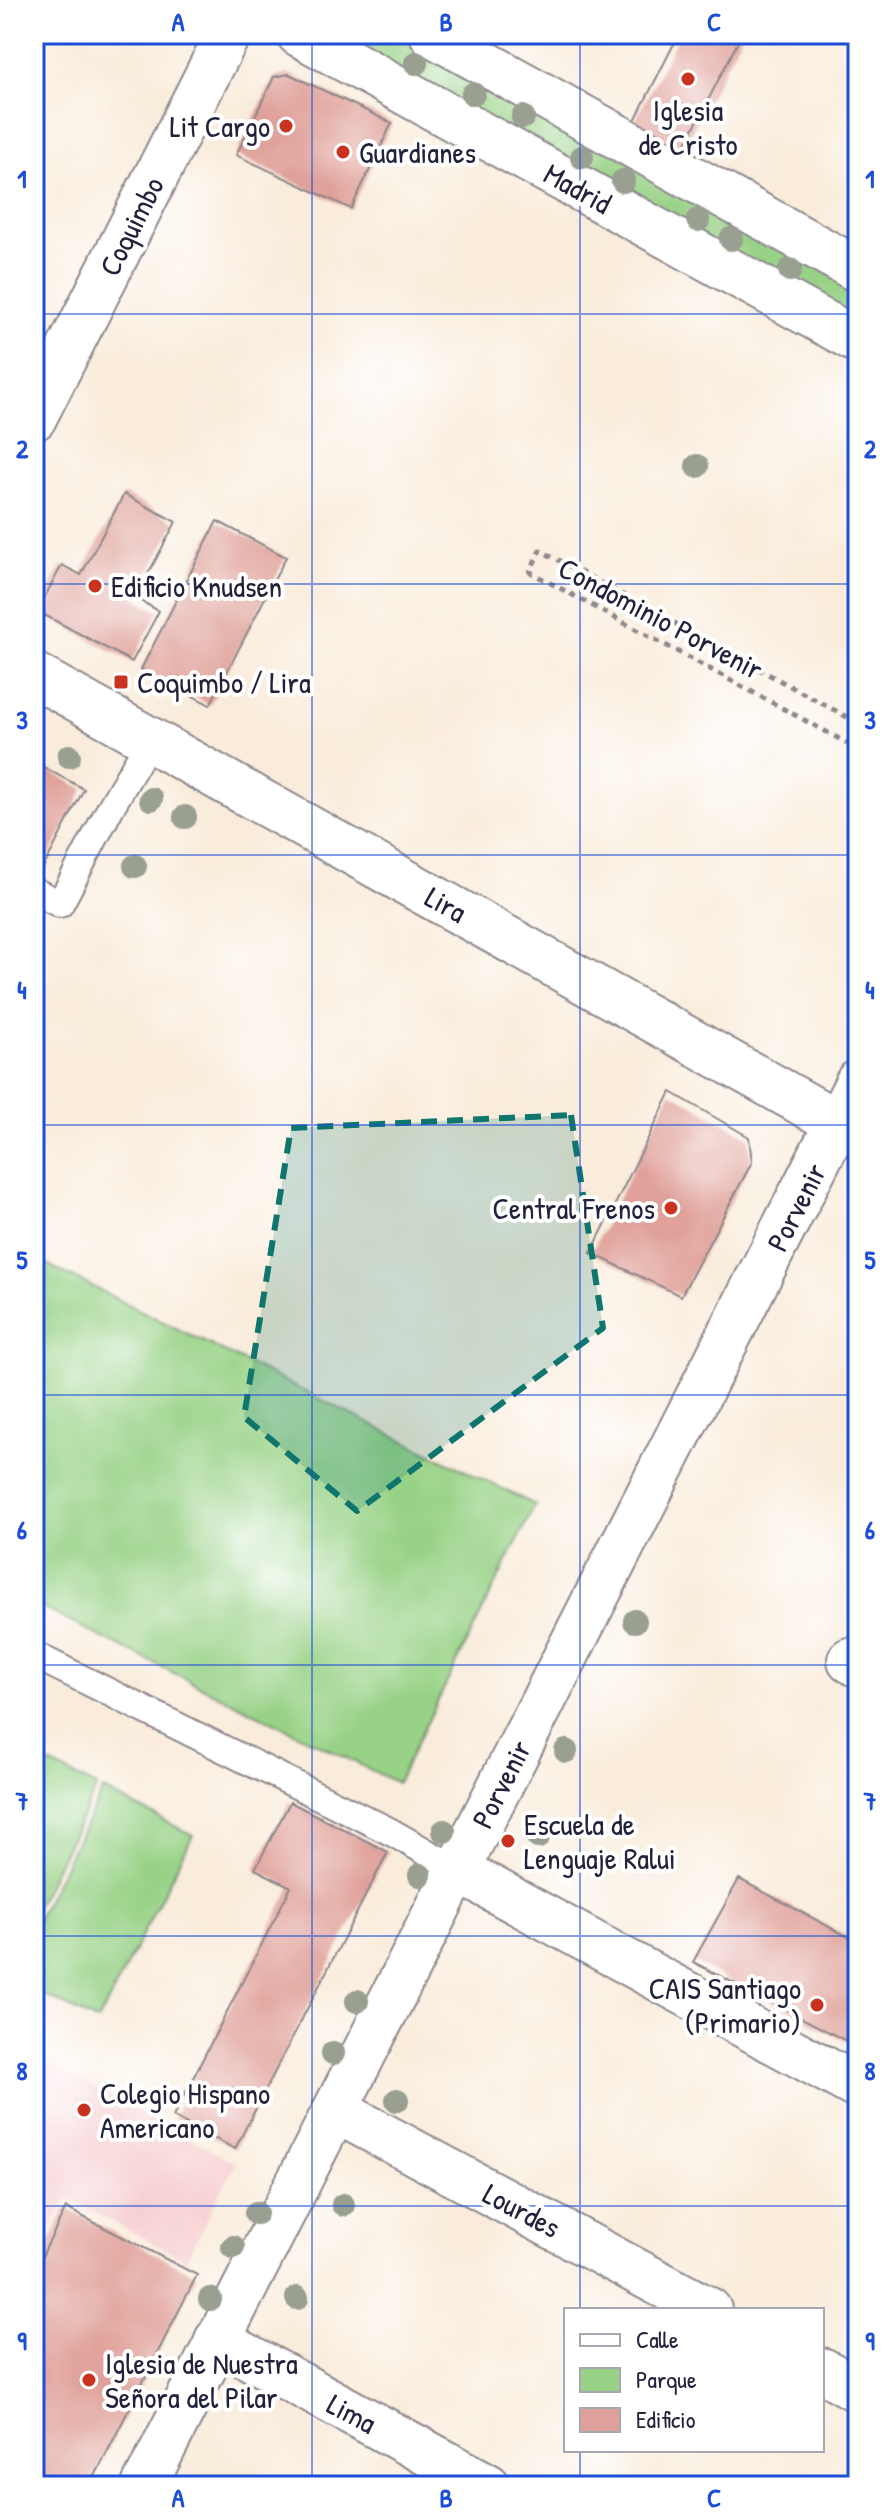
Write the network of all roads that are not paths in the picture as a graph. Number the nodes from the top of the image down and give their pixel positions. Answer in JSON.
{"nodes":[{"id":1,"x":228,"y":34,"type":"edge"},
{"id":2,"x":299,"y":34,"type":"edge"},
{"id":3,"x":432,"y":34,"type":"edge"},
{"id":4,"x":858,"y":270,"type":"edge"},
{"id":5,"x":858,"y":341,"type":"edge"},
{"id":6,"x":34,"y":418,"type":"edge"},
{"id":7,"x":34,"y":675,"type":"edge"},
{"id":8,"x":150,"y":740,"type":"junction"},
{"id":9,"x":34,"y":891,"type":"edge"},
{"id":10,"x":858,"y":1082,"type":"edge"},
{"id":11,"x":848,"y":1128,"type":"edge"},
{"id":12,"x":34,"y":1655,"type":"edge"},
{"id":13,"x":458,"y":1870,"type":"junction"},
{"id":14,"x":858,"y":2087,"type":"edge"},
{"id":15,"x":335,"y":2110,"type":"junction"},
{"id":16,"x":705,"y":2308,"type":"edge"},
{"id":17,"x":217,"y":2340,"type":"junction"},
{"id":18,"x":824,"y":2371,"type":"edge"},
{"id":19,"x":858,"y":2390,"type":"edge"},
{"id":20,"x":144,"y":2486,"type":"edge"},
{"id":21,"x":488,"y":2486,"type":"edge"}],
"edges":[{"from":1,"to":6,"type":"street","name":"Coquimbo"},
{"from":2,"to":5,"type":"street","name":"Madrid"},
{"from":3,"to":4,"type":"street"},
{"from":7,"to":8,"type":"street","name":"Lira"},
{"from":8,"to":9,"type":"lane"},
{"from":8,"to":11,"type":"street","name":"Lira"},
{"from":10,"to":11,"type":"street","name":"Porvenir"},
{"from":11,"to":13,"type":"street","name":"Porvenir"},
{"from":12,"to":13,"type":"lane"},
{"from":13,"to":14,"type":"street"},
{"from":13,"to":15,"type":"street","name":"Porvenir"},
{"from":15,"to":16,"type":"street","name":"Lourdes"},
{"from":15,"to":17,"type":"street","name":"Porvenir"},
{"from":17,"to":20,"type":"street","name":"Porvenir"},
{"from":17,"to":21,"type":"street","name":"Lima"},
{"from":18,"to":19,"type":"street"}]}
